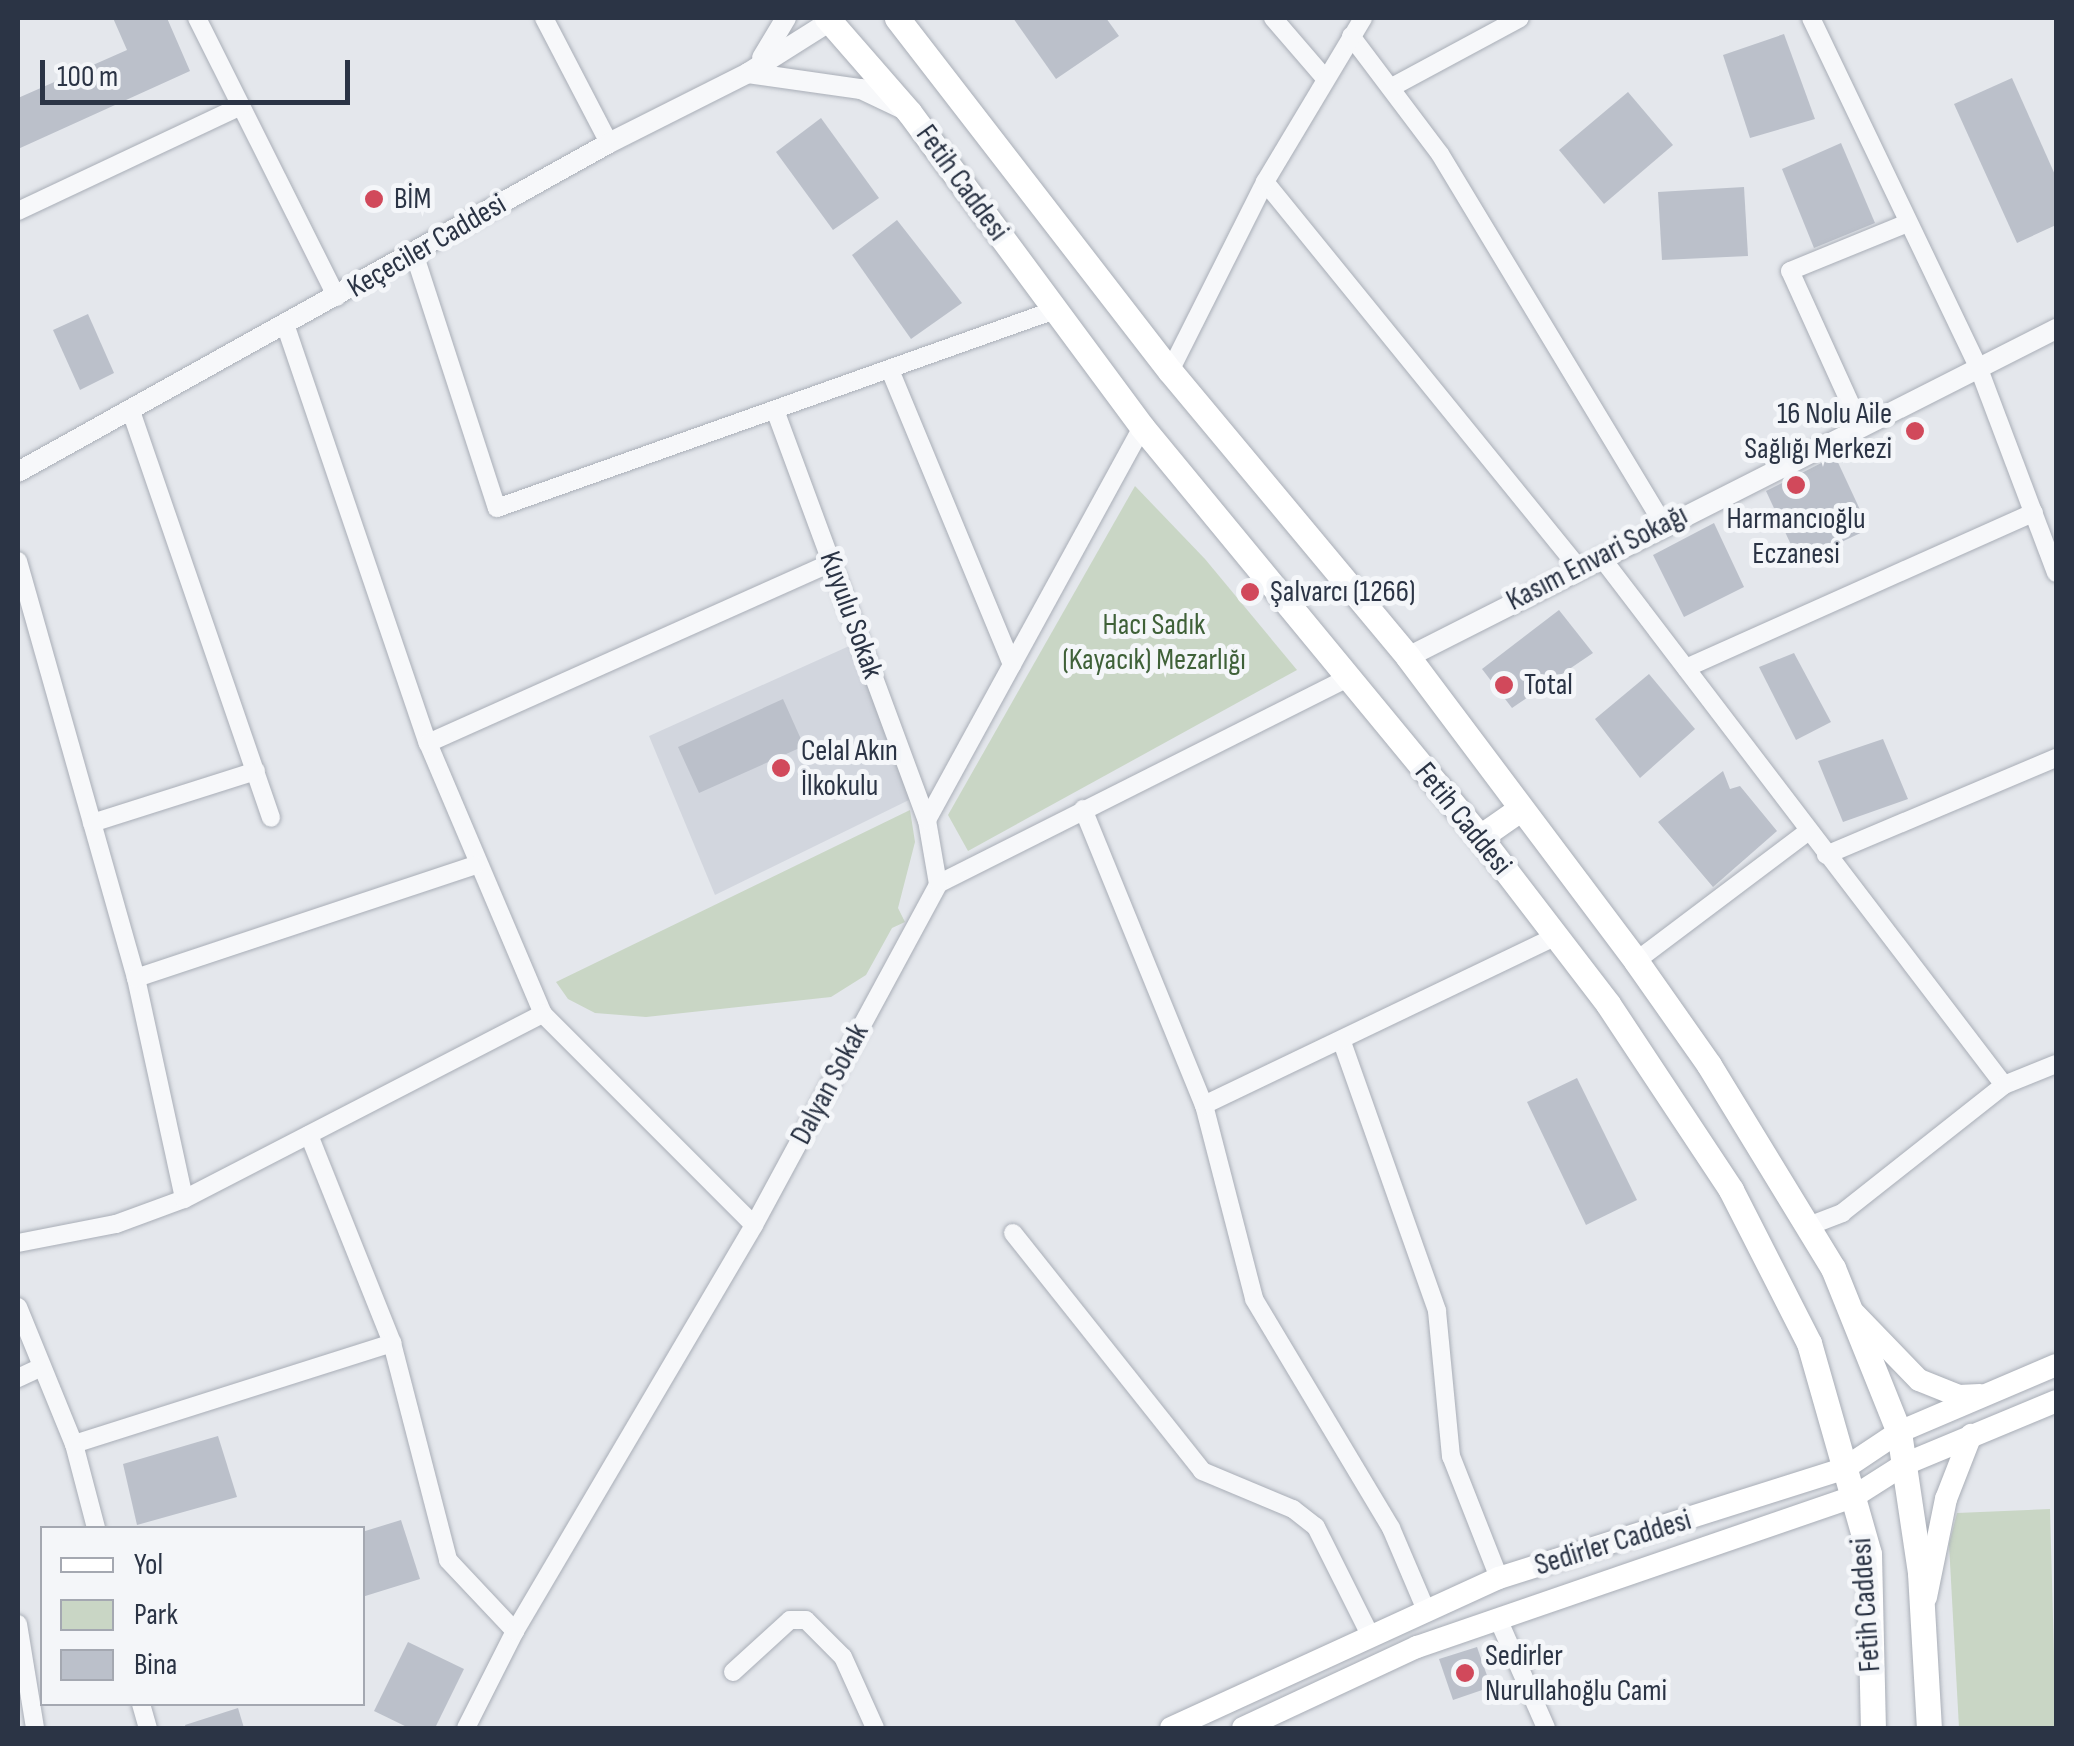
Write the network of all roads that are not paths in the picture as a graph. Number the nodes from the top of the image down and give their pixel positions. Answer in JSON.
{"nodes":[{"id":1,"x":197,"y":18,"type":"edge"},
{"id":2,"x":544,"y":18,"type":"edge"},
{"id":3,"x":786,"y":18,"type":"edge"},
{"id":4,"x":897,"y":18,"type":"edge"},
{"id":5,"x":1273,"y":18,"type":"edge"},
{"id":6,"x":1363,"y":18,"type":"edge"},
{"id":7,"x":1520,"y":18,"type":"edge"},
{"id":8,"x":1812,"y":18,"type":"edge"},
{"id":9,"x":830,"y":19,"type":"edge"},
{"id":10,"x":1351,"y":36,"type":"junction"},
{"id":11,"x":748,"y":73,"type":"junction"},
{"id":12,"x":1324,"y":77,"type":"junction"},
{"id":13,"x":1392,"y":87,"type":"junction"},
{"id":14,"x":241,"y":106,"type":"junction"},
{"id":15,"x":909,"y":112,"type":"junction"},
{"id":16,"x":609,"y":143,"type":"junction"},
{"id":17,"x":1265,"y":182,"type":"junction"},
{"id":18,"x":18,"y":211,"type":"edge"},
{"id":19,"x":1905,"y":224,"type":"junction"},
{"id":20,"x":414,"y":253,"type":"junction"},
{"id":21,"x":337,"y":297,"type":"junction"},
{"id":22,"x":1055,"y":310,"type":"junction"},
{"id":23,"x":286,"y":327,"type":"junction"},
{"id":24,"x":2056,"y":329,"type":"edge"},
{"id":25,"x":1979,"y":369,"type":"junction"},
{"id":26,"x":890,"y":370,"type":"junction"},
{"id":27,"x":1170,"y":370,"type":"junction"},
{"id":28,"x":775,"y":410,"type":"junction"},
{"id":29,"x":132,"y":414,"type":"junction"},
{"id":30,"x":1860,"y":425,"type":"junction"},
{"id":31,"x":1142,"y":426,"type":"junction"},
{"id":32,"x":18,"y":472,"type":"edge"},
{"id":33,"x":2034,"y":512,"type":"junction"},
{"id":34,"x":1663,"y":524,"type":"junction"},
{"id":35,"x":1601,"y":557,"type":"junction"},
{"id":36,"x":18,"y":561,"type":"edge"},
{"id":37,"x":832,"y":562,"type":"junction"},
{"id":38,"x":1579,"y":569,"type":"junction"},
{"id":39,"x":2056,"y":572,"type":"edge"},
{"id":40,"x":1408,"y":657,"type":"junction"},
{"id":41,"x":1012,"y":665,"type":"junction"},
{"id":42,"x":1686,"y":668,"type":"junction"},
{"id":43,"x":1346,"y":679,"type":"junction"},
{"id":44,"x":428,"y":744,"type":"junction"},
{"id":45,"x":2056,"y":758,"type":"edge"},
{"id":46,"x":256,"y":772,"type":"junction"},
{"id":47,"x":1083,"y":809,"type":"junction"},
{"id":48,"x":1520,"y":810,"type":"junction"},
{"id":49,"x":271,"y":818,"type":"dead end"},
{"id":50,"x":928,"y":820,"type":"junction"},
{"id":51,"x":92,"y":823,"type":"junction"},
{"id":52,"x":1807,"y":832,"type":"junction"},
{"id":53,"x":1480,"y":837,"type":"junction"},
{"id":54,"x":1826,"y":855,"type":"junction"},
{"id":55,"x":476,"y":865,"type":"junction"},
{"id":56,"x":938,"y":884,"type":"junction"},
{"id":57,"x":1554,"y":937,"type":"junction"},
{"id":58,"x":1636,"y":961,"type":"junction"},
{"id":59,"x":136,"y":978,"type":"junction"},
{"id":60,"x":542,"y":1014,"type":"junction"},
{"id":61,"x":1342,"y":1042,"type":"junction"},
{"id":62,"x":2056,"y":1064,"type":"edge"},
{"id":63,"x":2004,"y":1086,"type":"junction"},
{"id":64,"x":1204,"y":1106,"type":"junction"},
{"id":65,"x":309,"y":1135,"type":"junction"},
{"id":66,"x":184,"y":1199,"type":"junction"},
{"id":67,"x":754,"y":1225,"type":"junction"},
{"id":68,"x":1806,"y":1227,"type":"junction"},
{"id":69,"x":1013,"y":1233,"type":"dead end"},
{"id":70,"x":18,"y":1243,"type":"edge"},
{"id":71,"x":18,"y":1308,"type":"edge"},
{"id":72,"x":1853,"y":1312,"type":"junction"},
{"id":73,"x":392,"y":1343,"type":"junction"},
{"id":74,"x":2056,"y":1365,"type":"edge"},
{"id":75,"x":42,"y":1367,"type":"junction"},
{"id":76,"x":18,"y":1378,"type":"edge"},
{"id":77,"x":1989,"y":1394,"type":"junction"},
{"id":78,"x":2056,"y":1401,"type":"edge"},
{"id":79,"x":1899,"y":1432,"type":"junction"},
{"id":80,"x":1971,"y":1435,"type":"junction"},
{"id":81,"x":74,"y":1444,"type":"junction"},
{"id":82,"x":1905,"y":1464,"type":"junction"},
{"id":83,"x":1845,"y":1468,"type":"junction"},
{"id":84,"x":1853,"y":1497,"type":"junction"},
{"id":85,"x":95,"y":1526,"type":"edge"},
{"id":86,"x":1499,"y":1578,"type":"junction"},
{"id":87,"x":1426,"y":1610,"type":"junction"},
{"id":88,"x":1923,"y":1610,"type":"junction"},
{"id":89,"x":1498,"y":1619,"type":"junction"},
{"id":90,"x":18,"y":1624,"type":"edge"},
{"id":91,"x":515,"y":1631,"type":"junction"},
{"id":92,"x":1369,"y":1632,"type":"junction"},
{"id":93,"x":733,"y":1672,"type":"dead end"},
{"id":94,"x":1185,"y":1726,"type":"edge"},
{"id":95,"x":36,"y":1728,"type":"edge"},
{"id":96,"x":466,"y":1728,"type":"edge"},
{"id":97,"x":875,"y":1728,"type":"edge"},
{"id":98,"x":1243,"y":1728,"type":"edge"},
{"id":99,"x":1546,"y":1728,"type":"edge"},
{"id":100,"x":1873,"y":1728,"type":"edge"},
{"id":101,"x":1929,"y":1728,"type":"edge"}],
"edges":[{"from":1,"to":14,"type":"street"},
{"from":2,"to":16,"type":"street"},
{"from":3,"to":11,"type":"street"},
{"from":4,"to":27,"type":"main road","name":"Fetih Caddesi"},
{"from":5,"to":12,"type":"street"},
{"from":6,"to":10,"type":"street"},
{"from":7,"to":13,"type":"street"},
{"from":8,"to":19,"type":"street"},
{"from":9,"to":11,"type":"street","name":"Keçeciler Caddesi"},
{"from":9,"to":15,"type":"main road","name":"Fetih Caddesi"},
{"from":10,"to":12,"type":"street"},
{"from":10,"to":13,"type":"street"},
{"from":11,"to":15,"type":"street"},
{"from":11,"to":16,"type":"street","name":"Keçeciler Caddesi"},
{"from":12,"to":17,"type":"street"},
{"from":13,"to":34,"type":"street"},
{"from":14,"to":18,"type":"street"},
{"from":14,"to":21,"type":"street"},
{"from":15,"to":22,"type":"main road","name":"Fetih Caddesi"},
{"from":16,"to":20,"type":"street","name":"Keçeciler Caddesi"},
{"from":17,"to":27,"type":"street"},
{"from":17,"to":38,"type":"street"},
{"from":19,"to":25,"type":"street"},
{"from":19,"to":30,"type":"street"},
{"from":20,"to":21,"type":"street","name":"Keçeciler Caddesi"},
{"from":20,"to":28,"type":"street"},
{"from":21,"to":23,"type":"street","name":"Keçeciler Caddesi"},
{"from":22,"to":26,"type":"street"},
{"from":22,"to":31,"type":"main road","name":"Fetih Caddesi"},
{"from":23,"to":29,"type":"street","name":"Keçeciler Caddesi"},
{"from":23,"to":44,"type":"street"},
{"from":24,"to":25,"type":"street","name":"Kasım Envari Sokağı"},
{"from":25,"to":30,"type":"street","name":"Kasım Envari Sokağı"},
{"from":25,"to":33,"type":"street"},
{"from":26,"to":28,"type":"street"},
{"from":26,"to":41,"type":"street"},
{"from":27,"to":40,"type":"main road","name":"Fetih Caddesi"},
{"from":28,"to":37,"type":"street","name":"Kuyulu Sokak"},
{"from":29,"to":32,"type":"street","name":"Keçeciler Caddesi"},
{"from":29,"to":46,"type":"street"},
{"from":30,"to":34,"type":"street","name":"Kasım Envari Sokağı"},
{"from":31,"to":41,"type":"street"},
{"from":31,"to":43,"type":"main road","name":"Fetih Caddesi"},
{"from":33,"to":39,"type":"street"},
{"from":33,"to":42,"type":"street"},
{"from":34,"to":35,"type":"street","name":"Kasım Envari Sokağı"},
{"from":35,"to":38,"type":"street","name":"Kasım Envari Sokağı"},
{"from":35,"to":42,"type":"street"},
{"from":36,"to":51,"type":"street"},
{"from":37,"to":44,"type":"street"},
{"from":37,"to":50,"type":"street","name":"Kuyulu Sokak"},
{"from":38,"to":40,"type":"street","name":"Kasım Envari Sokağı"},
{"from":40,"to":48,"type":"main road","name":"Fetih Caddesi"},
{"from":41,"to":50,"type":"street"},
{"from":42,"to":52,"type":"street"},
{"from":43,"to":47,"type":"street"},
{"from":43,"to":53,"type":"main road","name":"Fetih Caddesi"},
{"from":44,"to":55,"type":"street"},
{"from":45,"to":54,"type":"street"},
{"from":46,"to":49,"type":"street"},
{"from":46,"to":51,"type":"street"},
{"from":47,"to":56,"type":"street"},
{"from":47,"to":64,"type":"street"},
{"from":48,"to":53,"type":"main road"},
{"from":48,"to":58,"type":"main road","name":"Fetih Caddesi"},
{"from":50,"to":56,"type":"street"},
{"from":51,"to":59,"type":"street"},
{"from":52,"to":54,"type":"street"},
{"from":52,"to":58,"type":"street"},
{"from":53,"to":57,"type":"main road","name":"Fetih Caddesi"},
{"from":54,"to":63,"type":"street"},
{"from":55,"to":59,"type":"street"},
{"from":55,"to":60,"type":"street"},
{"from":56,"to":67,"type":"street","name":"Dalyan Sokak"},
{"from":57,"to":61,"type":"street"},
{"from":57,"to":83,"type":"main road","name":"Fetih Caddesi"},
{"from":58,"to":68,"type":"main road","name":"Fetih Caddesi"},
{"from":59,"to":66,"type":"street"},
{"from":60,"to":65,"type":"street"},
{"from":60,"to":67,"type":"street"},
{"from":61,"to":64,"type":"street"},
{"from":61,"to":86,"type":"street"},
{"from":62,"to":63,"type":"street"},
{"from":63,"to":68,"type":"street"},
{"from":64,"to":87,"type":"street"},
{"from":65,"to":66,"type":"street"},
{"from":65,"to":73,"type":"street"},
{"from":66,"to":70,"type":"street"},
{"from":67,"to":91,"type":"street","name":"Dalyan Sokak"},
{"from":68,"to":72,"type":"main road","name":"Fetih Caddesi"},
{"from":69,"to":92,"type":"street"},
{"from":71,"to":75,"type":"street"},
{"from":72,"to":77,"type":"main road"},
{"from":72,"to":79,"type":"main road","name":"Fetih Caddesi"},
{"from":73,"to":81,"type":"street"},
{"from":73,"to":91,"type":"street"},
{"from":74,"to":77,"type":"main road","name":"Sedirler Caddesi"},
{"from":75,"to":76,"type":"street"},
{"from":75,"to":81,"type":"street"},
{"from":77,"to":79,"type":"main road","name":"Sedirler Caddesi"},
{"from":78,"to":80,"type":"main road","name":"Sedirler Caddesi"},
{"from":79,"to":82,"type":"main road","name":"Fetih Caddesi"},
{"from":79,"to":83,"type":"main road","name":"Sedirler Caddesi"},
{"from":80,"to":82,"type":"main road","name":"Sedirler Caddesi"},
{"from":80,"to":88,"type":"main road"},
{"from":81,"to":85,"type":"street"},
{"from":82,"to":84,"type":"main road","name":"Sedirler Caddesi"},
{"from":82,"to":88,"type":"main road","name":"Fetih Caddesi"},
{"from":83,"to":84,"type":"main road","name":"Fetih Caddesi"},
{"from":83,"to":86,"type":"main road","name":"Sedirler Caddesi"},
{"from":84,"to":89,"type":"main road","name":"Sedirler Caddesi"},
{"from":84,"to":100,"type":"main road","name":"Fetih Caddesi"},
{"from":86,"to":87,"type":"main road","name":"Sedirler Caddesi"},
{"from":87,"to":92,"type":"main road","name":"Sedirler Caddesi"},
{"from":88,"to":101,"type":"main road","name":"Fetih Caddesi"},
{"from":89,"to":98,"type":"main road","name":"Sedirler Caddesi"},
{"from":89,"to":99,"type":"street"},
{"from":90,"to":95,"type":"street"},
{"from":91,"to":96,"type":"street","name":"Dalyan Sokak"},
{"from":92,"to":94,"type":"main road","name":"Sedirler Caddesi"},
{"from":93,"to":97,"type":"street"}]}
